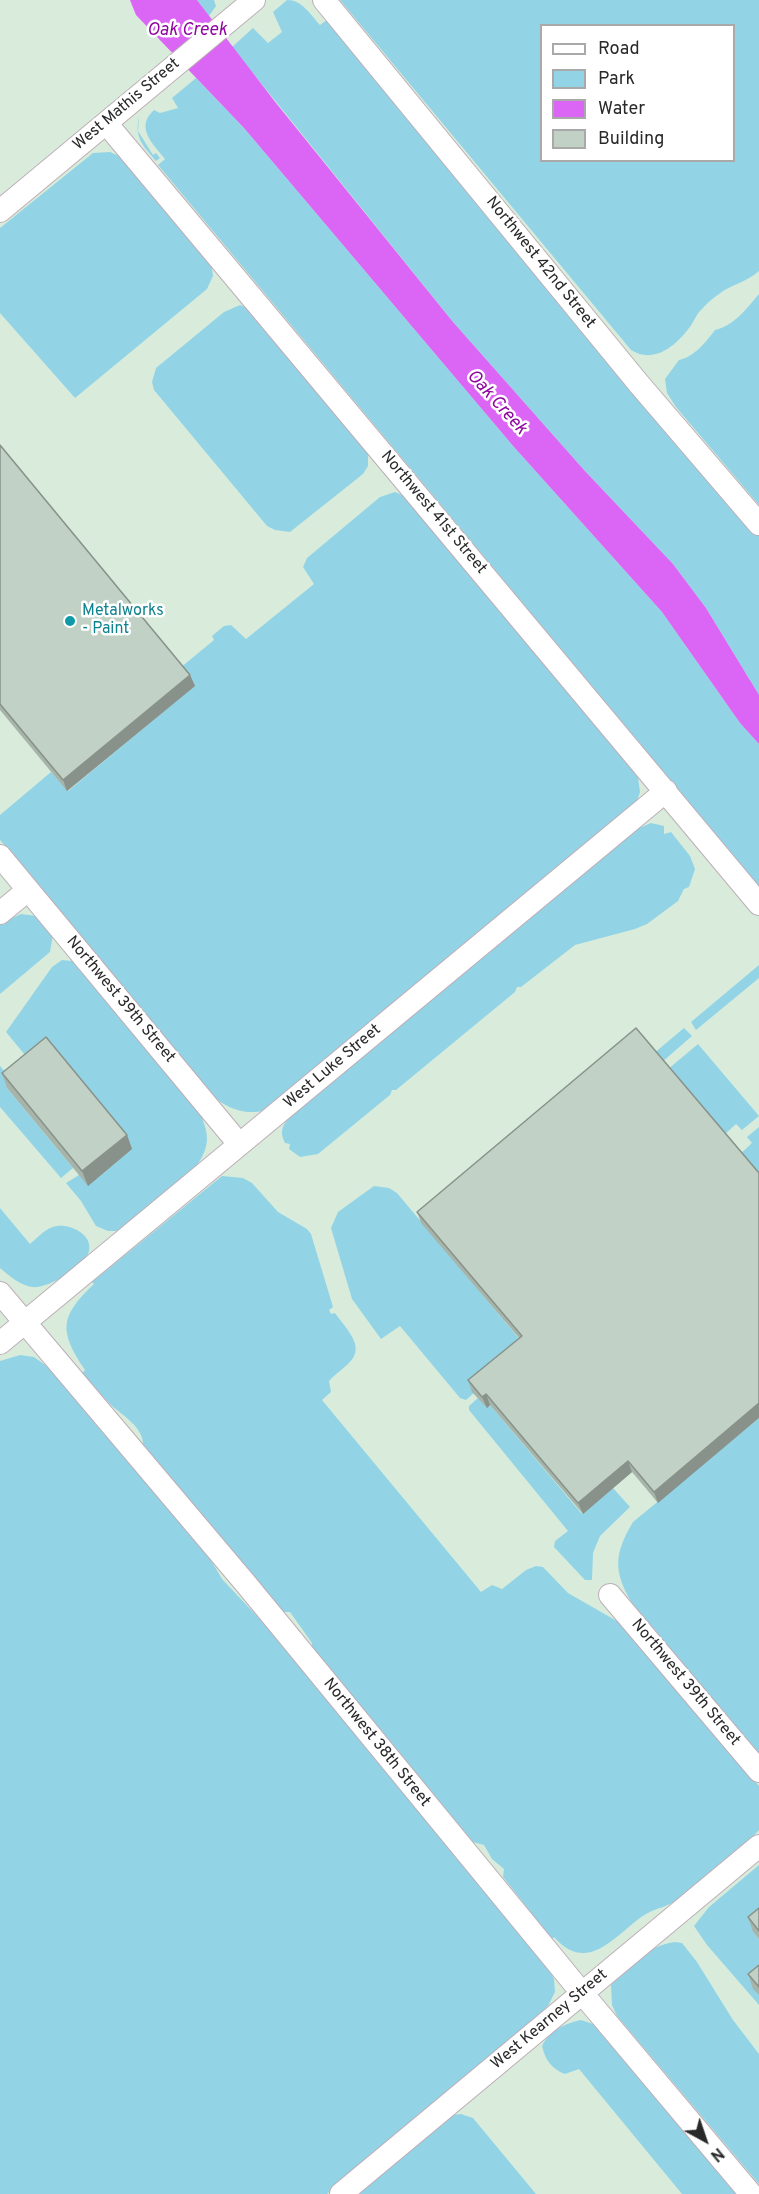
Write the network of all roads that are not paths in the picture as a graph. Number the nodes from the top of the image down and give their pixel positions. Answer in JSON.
{"nodes":[{"id":1,"x":254,"y":0,"type":"edge"},
{"id":2,"x":324,"y":0,"type":"edge"},
{"id":3,"x":106,"y":123,"type":"junction"},
{"id":4,"x":0,"y":211,"type":"edge"},
{"id":5,"x":759,"y":524,"type":"edge"},
{"id":6,"x":666,"y":791,"type":"junction"},
{"id":7,"x":0,"y":856,"type":"edge"},
{"id":8,"x":28,"y":890,"type":"junction"},
{"id":9,"x":759,"y":904,"type":"edge"},
{"id":10,"x":0,"y":913,"type":"edge"},
{"id":11,"x":239,"y":1144,"type":"junction"},
{"id":12,"x":0,"y":1293,"type":"edge"},
{"id":13,"x":25,"y":1323,"type":"junction"},
{"id":14,"x":0,"y":1343,"type":"edge"},
{"id":15,"x":610,"y":1595,"type":"dead end"},
{"id":16,"x":759,"y":1771,"type":"edge"},
{"id":17,"x":759,"y":1846,"type":"edge"},
{"id":18,"x":582,"y":1993,"type":"junction"},
{"id":19,"x":341,"y":2194,"type":"edge"},
{"id":20,"x":751,"y":2194,"type":"edge"}],
"edges":[{"from":1,"to":3,"type":"street","name":"West Mathis Street"},
{"from":2,"to":5,"type":"street","name":"Northwest 42nd Street"},
{"from":3,"to":4,"type":"street","name":"West Mathis Street"},
{"from":3,"to":6,"type":"street","name":"Northwest 41st Street"},
{"from":6,"to":9,"type":"street","name":"Northwest 41st Street"},
{"from":6,"to":11,"type":"street","name":"West Luke Street"},
{"from":7,"to":8,"type":"street","name":"Northwest 39th Street"},
{"from":8,"to":10,"type":"street"},
{"from":8,"to":11,"type":"street","name":"Northwest 39th Street"},
{"from":11,"to":13,"type":"street","name":"West Luke Street"},
{"from":12,"to":13,"type":"street","name":"Northwest 38th Street"},
{"from":13,"to":14,"type":"street","name":"West Luke Street"},
{"from":13,"to":18,"type":"street","name":"Northwest 38th Street"},
{"from":15,"to":16,"type":"street","name":"Northwest 39th Street"},
{"from":17,"to":18,"type":"street","name":"West Kearney Street"},
{"from":18,"to":19,"type":"street","name":"West Kearney Street"},
{"from":18,"to":20,"type":"street","name":"Northwest 38th Street"}]}
